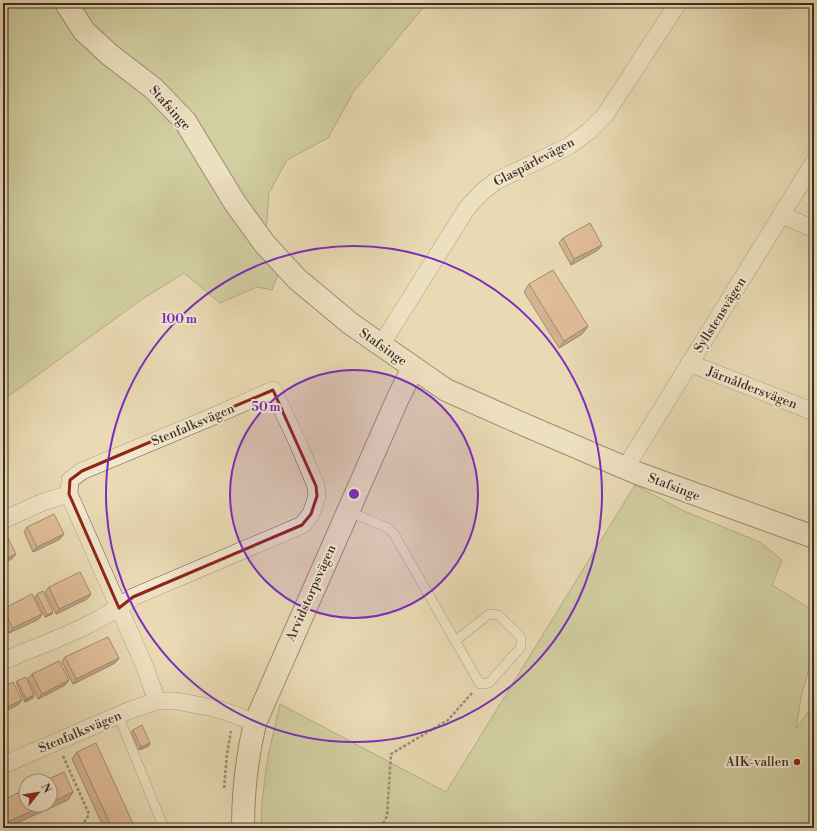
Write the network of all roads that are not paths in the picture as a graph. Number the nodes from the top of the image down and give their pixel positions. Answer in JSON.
{"nodes":[{"id":1,"x":66,"y":3,"type":"edge"},
{"id":2,"x":678,"y":3,"type":"edge"},
{"id":3,"x":814,"y":162,"type":"edge"},
{"id":4,"x":781,"y":215,"type":"junction"},
{"id":5,"x":814,"y":229,"type":"edge"},
{"id":6,"x":381,"y":345,"type":"junction"},
{"id":7,"x":689,"y":364,"type":"junction"},
{"id":8,"x":413,"y":368,"type":"junction"},
{"id":9,"x":814,"y":412,"type":"edge"},
{"id":10,"x":626,"y":467,"type":"junction"},
{"id":11,"x":68,"y":494,"type":"junction"},
{"id":12,"x":348,"y":511,"type":"junction"},
{"id":13,"x":3,"y":520,"type":"edge"},
{"id":14,"x":814,"y":537,"type":"edge"},
{"id":15,"x":120,"y":608,"type":"junction"},
{"id":16,"x":455,"y":640,"type":"junction"},
{"id":17,"x":3,"y":661,"type":"edge"},
{"id":18,"x":157,"y":701,"type":"junction"},
{"id":19,"x":118,"y":715,"type":"junction"},
{"id":20,"x":255,"y":723,"type":"junction"},
{"id":21,"x":3,"y":765,"type":"edge"},
{"id":22,"x":164,"y":828,"type":"edge"},
{"id":23,"x":243,"y":828,"type":"edge"}],
"edges":[{"from":1,"to":6,"type":"street","name":"Stafsinge"},
{"from":2,"to":6,"type":"street","name":"Glaspärlevägen"},
{"from":3,"to":4,"type":"street","name":"Syllstensvägen"},
{"from":4,"to":5,"type":"street"},
{"from":4,"to":7,"type":"street","name":"Syllstensvägen"},
{"from":6,"to":8,"type":"street","name":"Stafsinge"},
{"from":7,"to":9,"type":"street","name":"Järnåldersvägen"},
{"from":7,"to":10,"type":"street","name":"Syllstensvägen"},
{"from":8,"to":10,"type":"street","name":"Stafsinge"},
{"from":8,"to":12,"type":"street","name":"Arvidstorpsvägen"},
{"from":10,"to":14,"type":"street","name":"Stafsinge"},
{"from":11,"to":13,"type":"street"},
{"from":11,"to":15,"type":"street"},
{"from":11,"to":15,"type":"street","name":"Stenfalksvägen"},
{"from":12,"to":16,"type":"lane"},
{"from":12,"to":20,"type":"street","name":"Arvidstorpsvägen"},
{"from":15,"to":17,"type":"street","name":"Stenfalksvägen"},
{"from":15,"to":18,"type":"street"},
{"from":16,"to":16,"type":"lane"},
{"from":18,"to":19,"type":"street","name":"Stenfalksvägen"},
{"from":18,"to":20,"type":"street","name":"Stenfalksvägen"},
{"from":19,"to":21,"type":"street","name":"Stenfalksvägen"},
{"from":19,"to":22,"type":"lane"},
{"from":20,"to":23,"type":"street","name":"Arvidstorpsvägen"}]}
